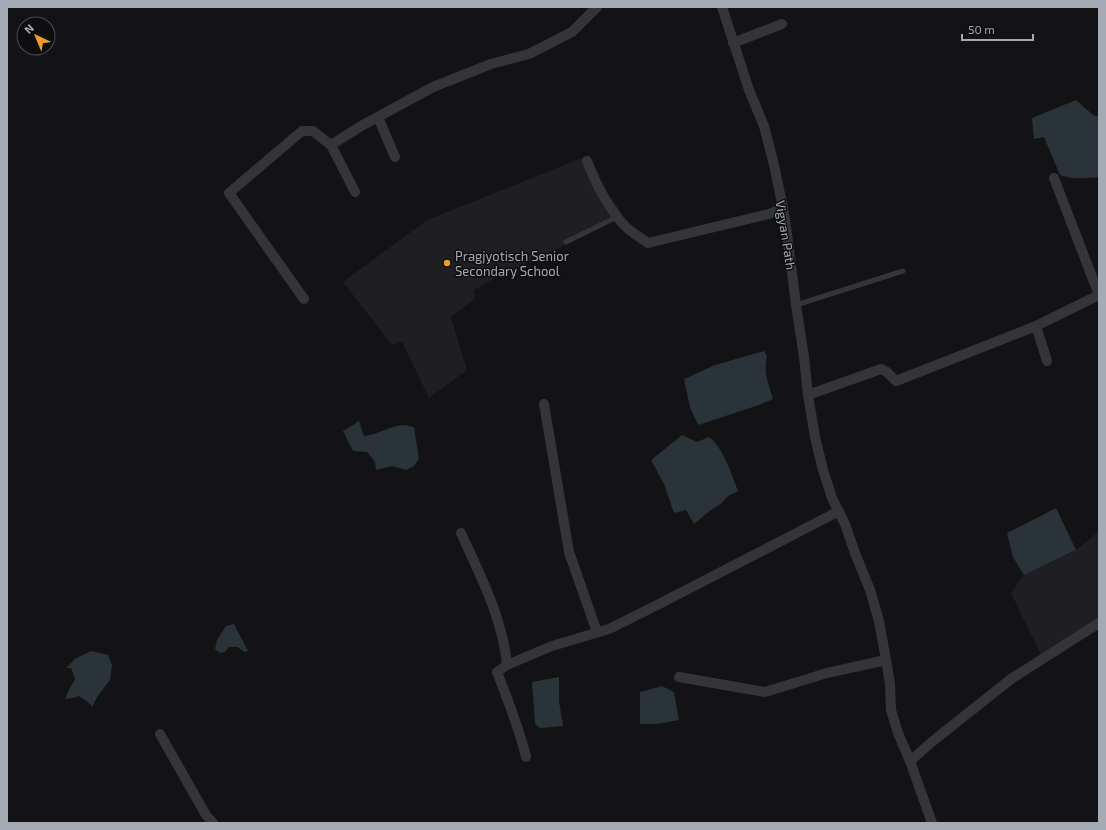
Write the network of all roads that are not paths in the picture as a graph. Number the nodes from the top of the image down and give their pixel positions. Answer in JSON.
{"nodes":[{"id":1,"x":597,"y":7,"type":"edge"},
{"id":2,"x":722,"y":7,"type":"edge"},
{"id":3,"x":782,"y":24,"type":"dead end"},
{"id":4,"x":733,"y":43,"type":"junction"},
{"id":5,"x":378,"y":117,"type":"junction"},
{"id":6,"x":331,"y":146,"type":"junction"},
{"id":7,"x":396,"y":157,"type":"dead end"},
{"id":8,"x":587,"y":162,"type":"dead end"},
{"id":9,"x":1054,"y":178,"type":"dead end"},
{"id":10,"x":355,"y":192,"type":"dead end"},
{"id":11,"x":783,"y":208,"type":"junction"},
{"id":12,"x":617,"y":217,"type":"junction"},
{"id":13,"x":566,"y":242,"type":"dead end"},
{"id":14,"x":903,"y":271,"type":"dead end"},
{"id":15,"x":304,"y":299,"type":"dead end"},
{"id":16,"x":796,"y":305,"type":"junction"},
{"id":17,"x":1036,"y":326,"type":"junction"},
{"id":18,"x":1048,"y":361,"type":"dead end"},
{"id":19,"x":808,"y":396,"type":"junction"},
{"id":20,"x":544,"y":404,"type":"dead end"},
{"id":21,"x":839,"y":511,"type":"junction"},
{"id":22,"x":461,"y":533,"type":"dead end"},
{"id":23,"x":1099,"y":623,"type":"edge"},
{"id":24,"x":597,"y":632,"type":"junction"},
{"id":25,"x":886,"y":660,"type":"junction"},
{"id":26,"x":507,"y":665,"type":"junction"},
{"id":27,"x":679,"y":677,"type":"dead end"},
{"id":28,"x":160,"y":734,"type":"dead end"},
{"id":29,"x":526,"y":757,"type":"dead end"},
{"id":30,"x":910,"y":761,"type":"junction"},
{"id":31,"x":213,"y":823,"type":"edge"},
{"id":32,"x":932,"y":823,"type":"edge"}],
"edges":[{"from":1,"to":5,"type":"street"},
{"from":2,"to":4,"type":"street","name":"Vigyan Path"},
{"from":3,"to":4,"type":"street"},
{"from":4,"to":11,"type":"street","name":"Vigyan Path"},
{"from":5,"to":6,"type":"street"},
{"from":5,"to":7,"type":"street"},
{"from":6,"to":10,"type":"street"},
{"from":6,"to":15,"type":"street"},
{"from":8,"to":12,"type":"street"},
{"from":9,"to":17,"type":"street"},
{"from":11,"to":12,"type":"street"},
{"from":11,"to":16,"type":"street","name":"Vigyan Path"},
{"from":12,"to":13,"type":"lane"},
{"from":14,"to":16,"type":"lane"},
{"from":16,"to":19,"type":"street","name":"Vigyan Path"},
{"from":17,"to":18,"type":"street"},
{"from":17,"to":19,"type":"street"},
{"from":19,"to":21,"type":"street","name":"Vigyan Path"},
{"from":20,"to":24,"type":"street"},
{"from":21,"to":24,"type":"street"},
{"from":21,"to":25,"type":"street","name":"Vigyan Path"},
{"from":22,"to":26,"type":"street"},
{"from":23,"to":30,"type":"street"},
{"from":24,"to":26,"type":"street"},
{"from":25,"to":27,"type":"street"},
{"from":25,"to":30,"type":"street","name":"Vigyan Path"},
{"from":26,"to":29,"type":"street"},
{"from":28,"to":31,"type":"street"},
{"from":30,"to":32,"type":"street","name":"Vigyan Path"}]}
